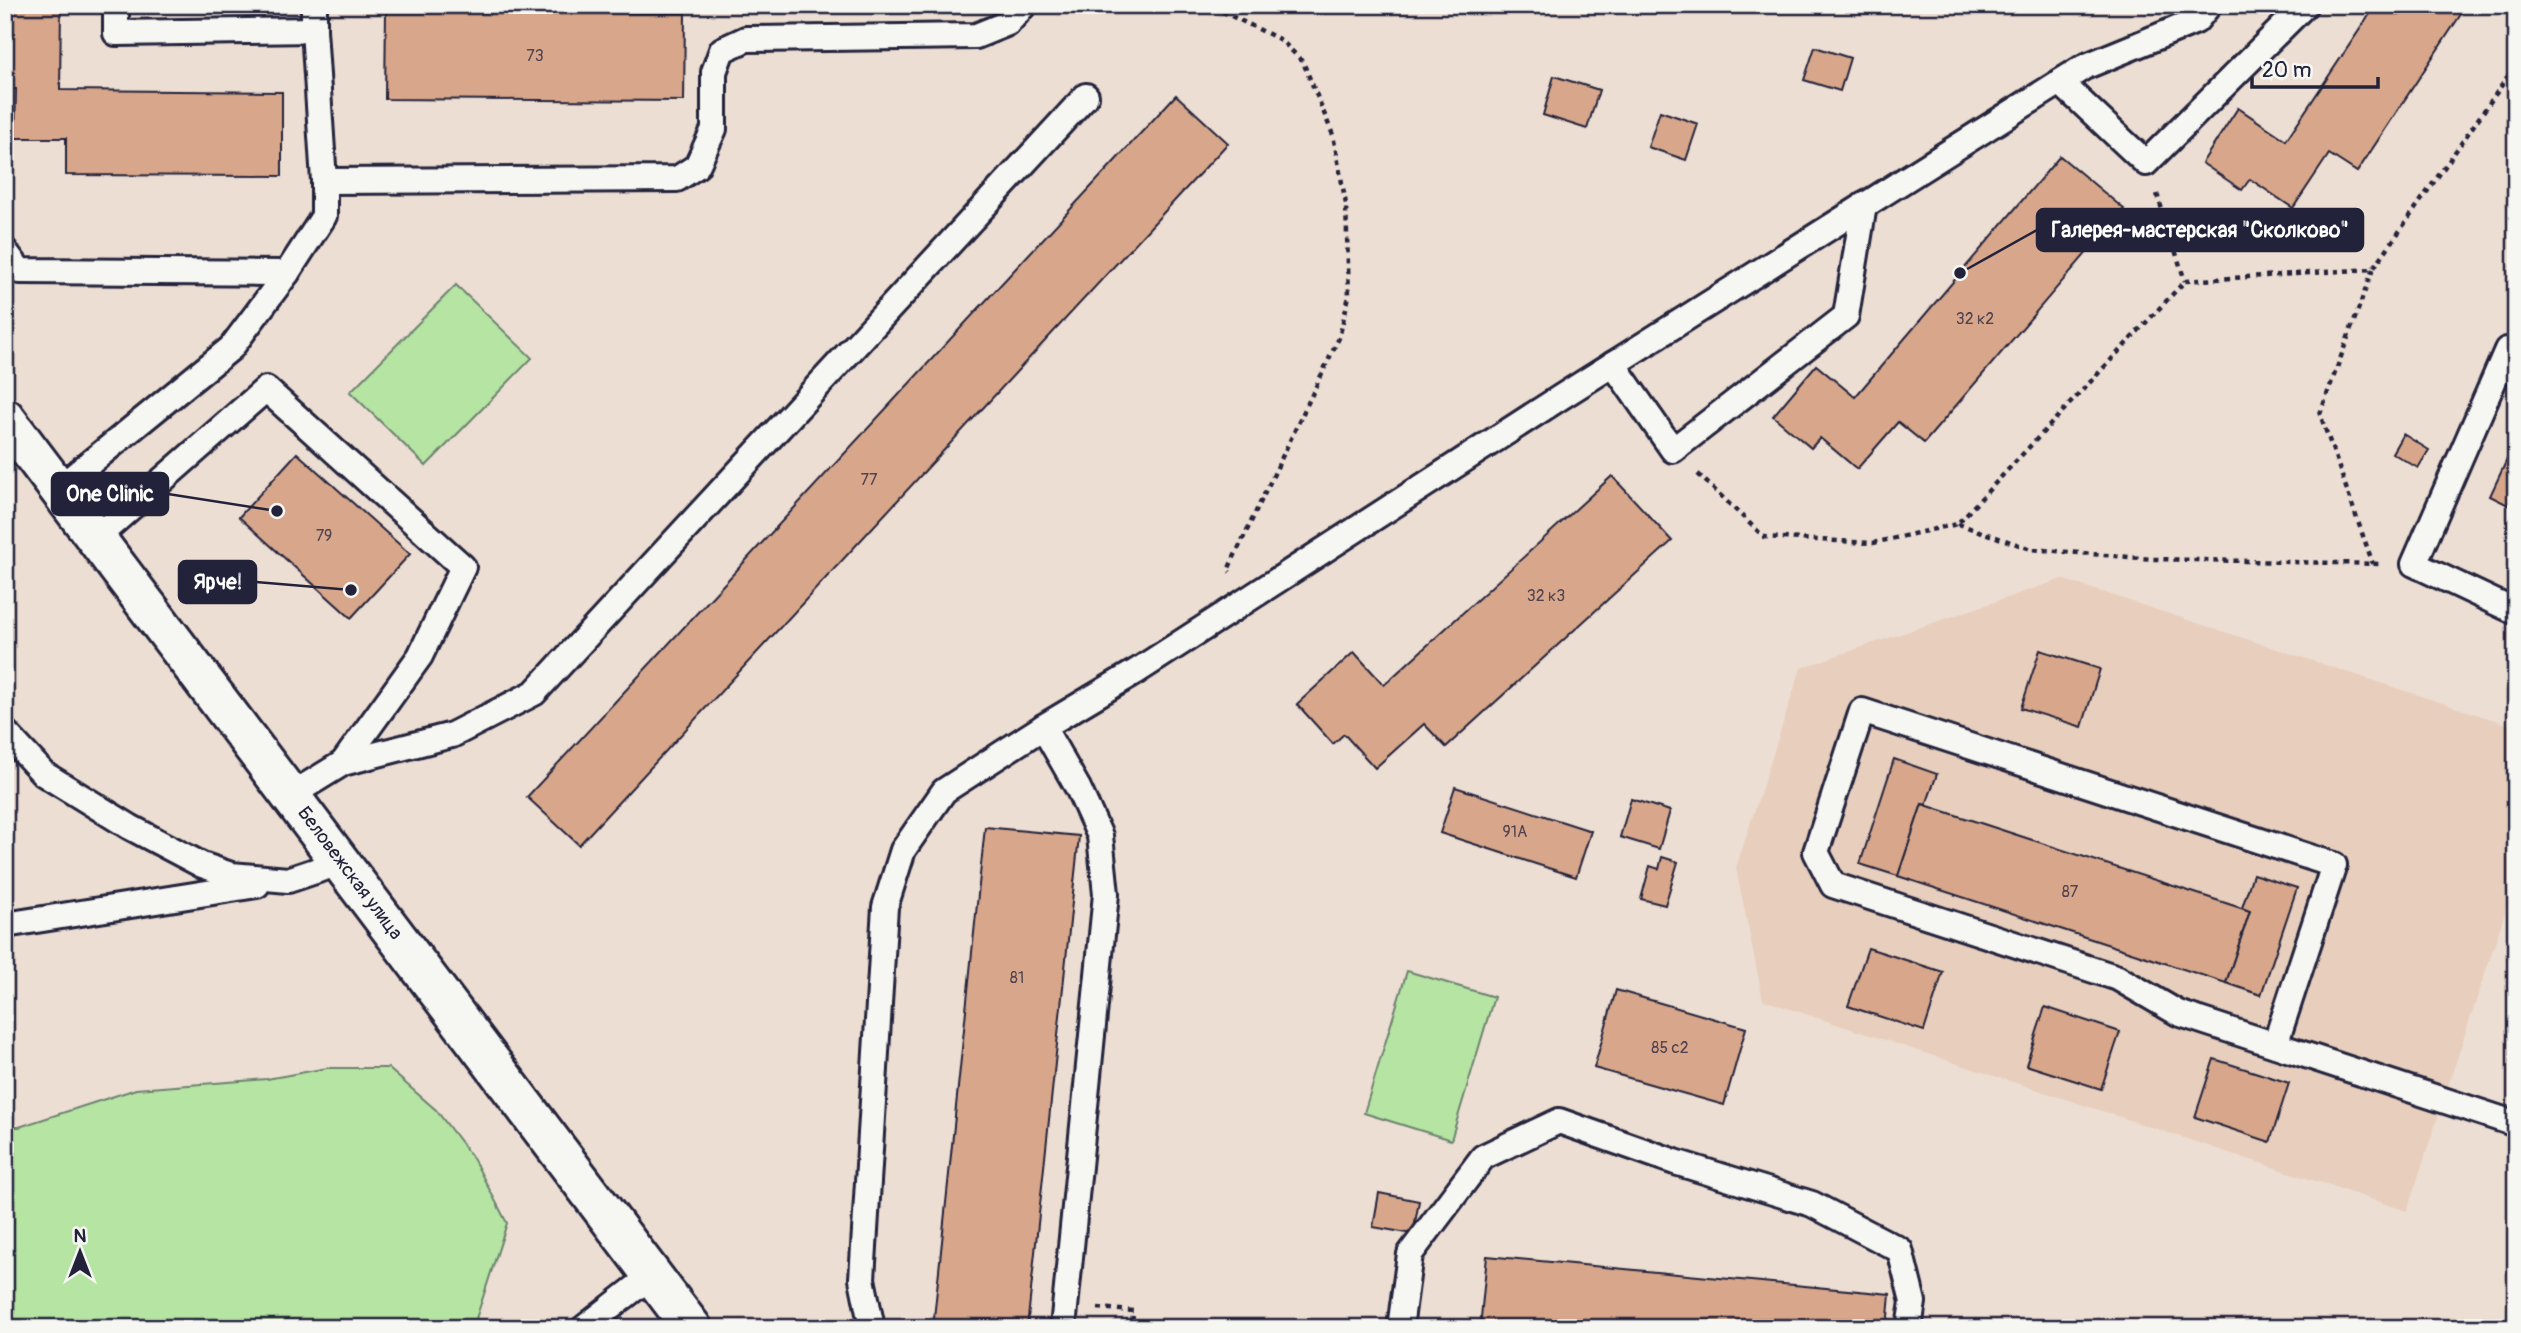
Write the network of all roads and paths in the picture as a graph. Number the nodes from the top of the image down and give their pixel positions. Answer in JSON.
{"nodes":[{"id":1,"x":116,"y":5,"type":"edge"},
{"id":2,"x":314,"y":5,"type":"edge"},
{"id":3,"x":1024,"y":5,"type":"edge"},
{"id":4,"x":1215,"y":5,"type":"edge"},
{"id":5,"x":2209,"y":5,"type":"edge"},
{"id":6,"x":2305,"y":5,"type":"edge"},
{"id":7,"x":314,"y":30,"type":"junction"},
{"id":8,"x":2516,"y":65,"type":"edge"},
{"id":9,"x":2060,"y":82,"type":"junction"},
{"id":10,"x":1086,"y":96,"type":"dead end"},
{"id":11,"x":2147,"y":163,"type":"junction"},
{"id":12,"x":324,"y":181,"type":"junction"},
{"id":13,"x":1864,"y":205,"type":"junction"},
{"id":14,"x":5,"y":251,"type":"edge"},
{"id":15,"x":2374,"y":269,"type":"junction"},
{"id":16,"x":287,"y":273,"type":"junction"},
{"id":17,"x":2185,"y":281,"type":"junction"},
{"id":18,"x":2507,"y":350,"type":"dead end"},
{"id":19,"x":1613,"y":364,"type":"junction"},
{"id":20,"x":5,"y":418,"type":"edge"},
{"id":21,"x":1673,"y":450,"type":"junction"},
{"id":22,"x":58,"y":489,"type":"junction"},
{"id":23,"x":1957,"y":524,"type":"junction"},
{"id":24,"x":96,"y":538,"type":"junction"},
{"id":25,"x":1247,"y":600,"type":"junction"},
{"id":26,"x":2516,"y":611,"type":"edge"},
{"id":27,"x":1042,"y":727,"type":"junction"},
{"id":28,"x":5,"y":732,"type":"edge"},
{"id":29,"x":343,"y":763,"type":"junction"},
{"id":30,"x":292,"y":795,"type":"junction"},
{"id":31,"x":342,"y":862,"type":"junction"},
{"id":32,"x":288,"y":880,"type":"junction"},
{"id":33,"x":5,"y":925,"type":"edge"},
{"id":34,"x":2275,"y":1045,"type":"junction"},
{"id":35,"x":2516,"y":1124,"type":"edge"},
{"id":36,"x":652,"y":1275,"type":"junction"},
{"id":37,"x":1133,"y":1311,"type":"dead end"},
{"id":38,"x":584,"y":1328,"type":"edge"},
{"id":39,"x":692,"y":1328,"type":"edge"},
{"id":40,"x":872,"y":1328,"type":"edge"},
{"id":41,"x":1063,"y":1328,"type":"edge"},
{"id":42,"x":1132,"y":1328,"type":"edge"},
{"id":43,"x":1400,"y":1328,"type":"edge"},
{"id":44,"x":1909,"y":1328,"type":"edge"}],
"edges":[{"from":1,"to":7,"type":"lane"},
{"from":2,"to":7,"type":"lane"},
{"from":3,"to":12,"type":"lane"},
{"from":4,"to":25,"type":"path"},
{"from":5,"to":9,"type":"lane"},
{"from":6,"to":11,"type":"lane"},
{"from":7,"to":12,"type":"lane"},
{"from":8,"to":15,"type":"path"},
{"from":9,"to":11,"type":"lane"},
{"from":9,"to":13,"type":"lane"},
{"from":10,"to":29,"type":"lane"},
{"from":11,"to":17,"type":"path"},
{"from":12,"to":16,"type":"lane"},
{"from":13,"to":19,"type":"lane"},
{"from":13,"to":21,"type":"lane"},
{"from":14,"to":16,"type":"lane"},
{"from":15,"to":17,"type":"path"},
{"from":15,"to":23,"type":"path"},
{"from":16,"to":22,"type":"lane"},
{"from":17,"to":23,"type":"path"},
{"from":18,"to":26,"type":"lane"},
{"from":19,"to":21,"type":"lane"},
{"from":19,"to":25,"type":"lane"},
{"from":20,"to":22,"type":"street","name":"Беловежская улица"},
{"from":21,"to":23,"type":"path"},
{"from":22,"to":24,"type":"street","name":"Беловежская улица"},
{"from":24,"to":29,"type":"lane"},
{"from":24,"to":30,"type":"street","name":"Беловежская улица"},
{"from":25,"to":27,"type":"lane"},
{"from":27,"to":40,"type":"lane"},
{"from":27,"to":41,"type":"lane"},
{"from":28,"to":32,"type":"lane"},
{"from":29,"to":30,"type":"lane"},
{"from":30,"to":31,"type":"street","name":"Беловежская улица"},
{"from":31,"to":32,"type":"lane"},
{"from":31,"to":36,"type":"street","name":"Беловежская улица"},
{"from":32,"to":33,"type":"lane"},
{"from":34,"to":34,"type":"lane"},
{"from":34,"to":35,"type":"lane"},
{"from":36,"to":38,"type":"lane"},
{"from":36,"to":39,"type":"street","name":"Беловежская улица"},
{"from":37,"to":42,"type":"path"},
{"from":43,"to":44,"type":"lane"}]}
